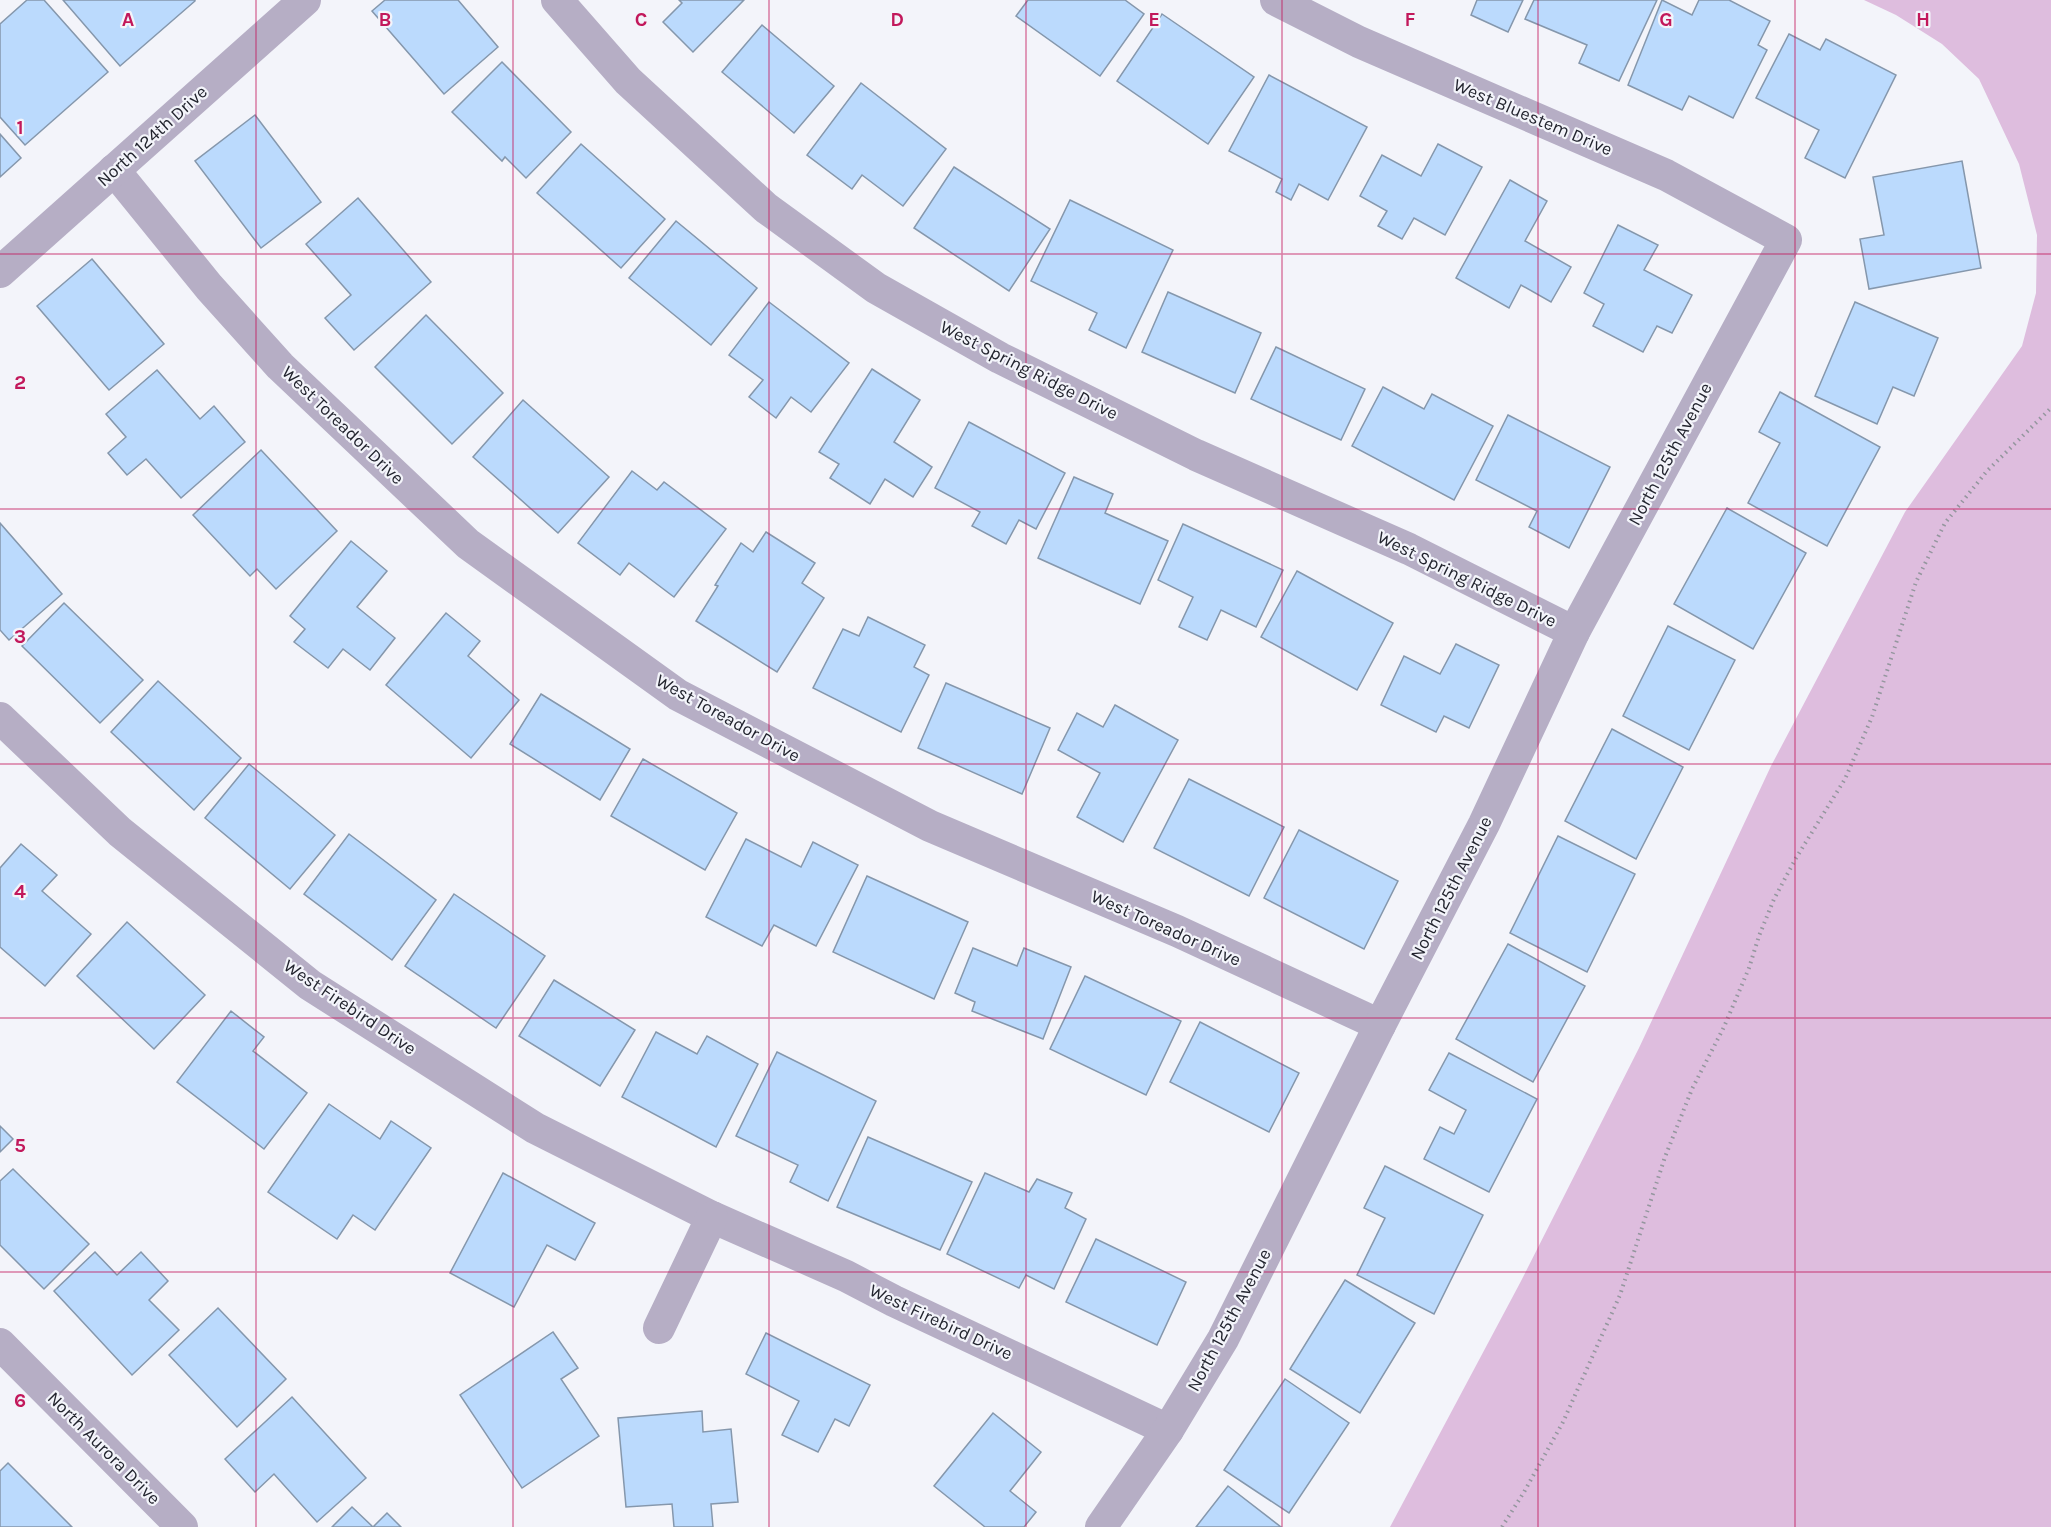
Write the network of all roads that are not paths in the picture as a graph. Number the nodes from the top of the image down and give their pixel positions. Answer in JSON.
{"nodes":[{"id":1,"x":305,"y":0,"type":"edge"},
{"id":2,"x":557,"y":0,"type":"edge"},
{"id":3,"x":1276,"y":0,"type":"edge"},
{"id":4,"x":114,"y":170,"type":"junction"},
{"id":5,"x":1786,"y":240,"type":"joint"},
{"id":6,"x":0,"y":272,"type":"edge"},
{"id":7,"x":1574,"y":632,"type":"junction"},
{"id":8,"x":0,"y":718,"type":"edge"},
{"id":9,"x":1380,"y":1025,"type":"junction"},
{"id":10,"x":712,"y":1217,"type":"junction"},
{"id":11,"x":659,"y":1328,"type":"dead end"},
{"id":12,"x":0,"y":1344,"type":"edge"},
{"id":13,"x":1168,"y":1430,"type":"junction"},
{"id":14,"x":182,"y":1527,"type":"edge"},
{"id":15,"x":1101,"y":1527,"type":"edge"}],
"edges":[{"from":1,"to":4,"type":"street","name":"North 124th Drive"},
{"from":2,"to":7,"type":"street","name":"West Spring Ridge Drive"},
{"from":3,"to":5,"type":"street","name":"West Bluestem Drive"},
{"from":4,"to":6,"type":"street","name":"North 124th Drive"},
{"from":4,"to":9,"type":"street","name":"West Toreador Drive"},
{"from":5,"to":7,"type":"street","name":"North 125th Avenue"},
{"from":7,"to":9,"type":"street","name":"North 125th Avenue"},
{"from":8,"to":10,"type":"street","name":"West Firebird Drive"},
{"from":9,"to":13,"type":"street","name":"North 125th Avenue"},
{"from":10,"to":11,"type":"street"},
{"from":10,"to":13,"type":"street","name":"West Firebird Drive"},
{"from":12,"to":14,"type":"street","name":"North Aurora Drive"},
{"from":13,"to":15,"type":"street","name":"North 125th Avenue"}]}
